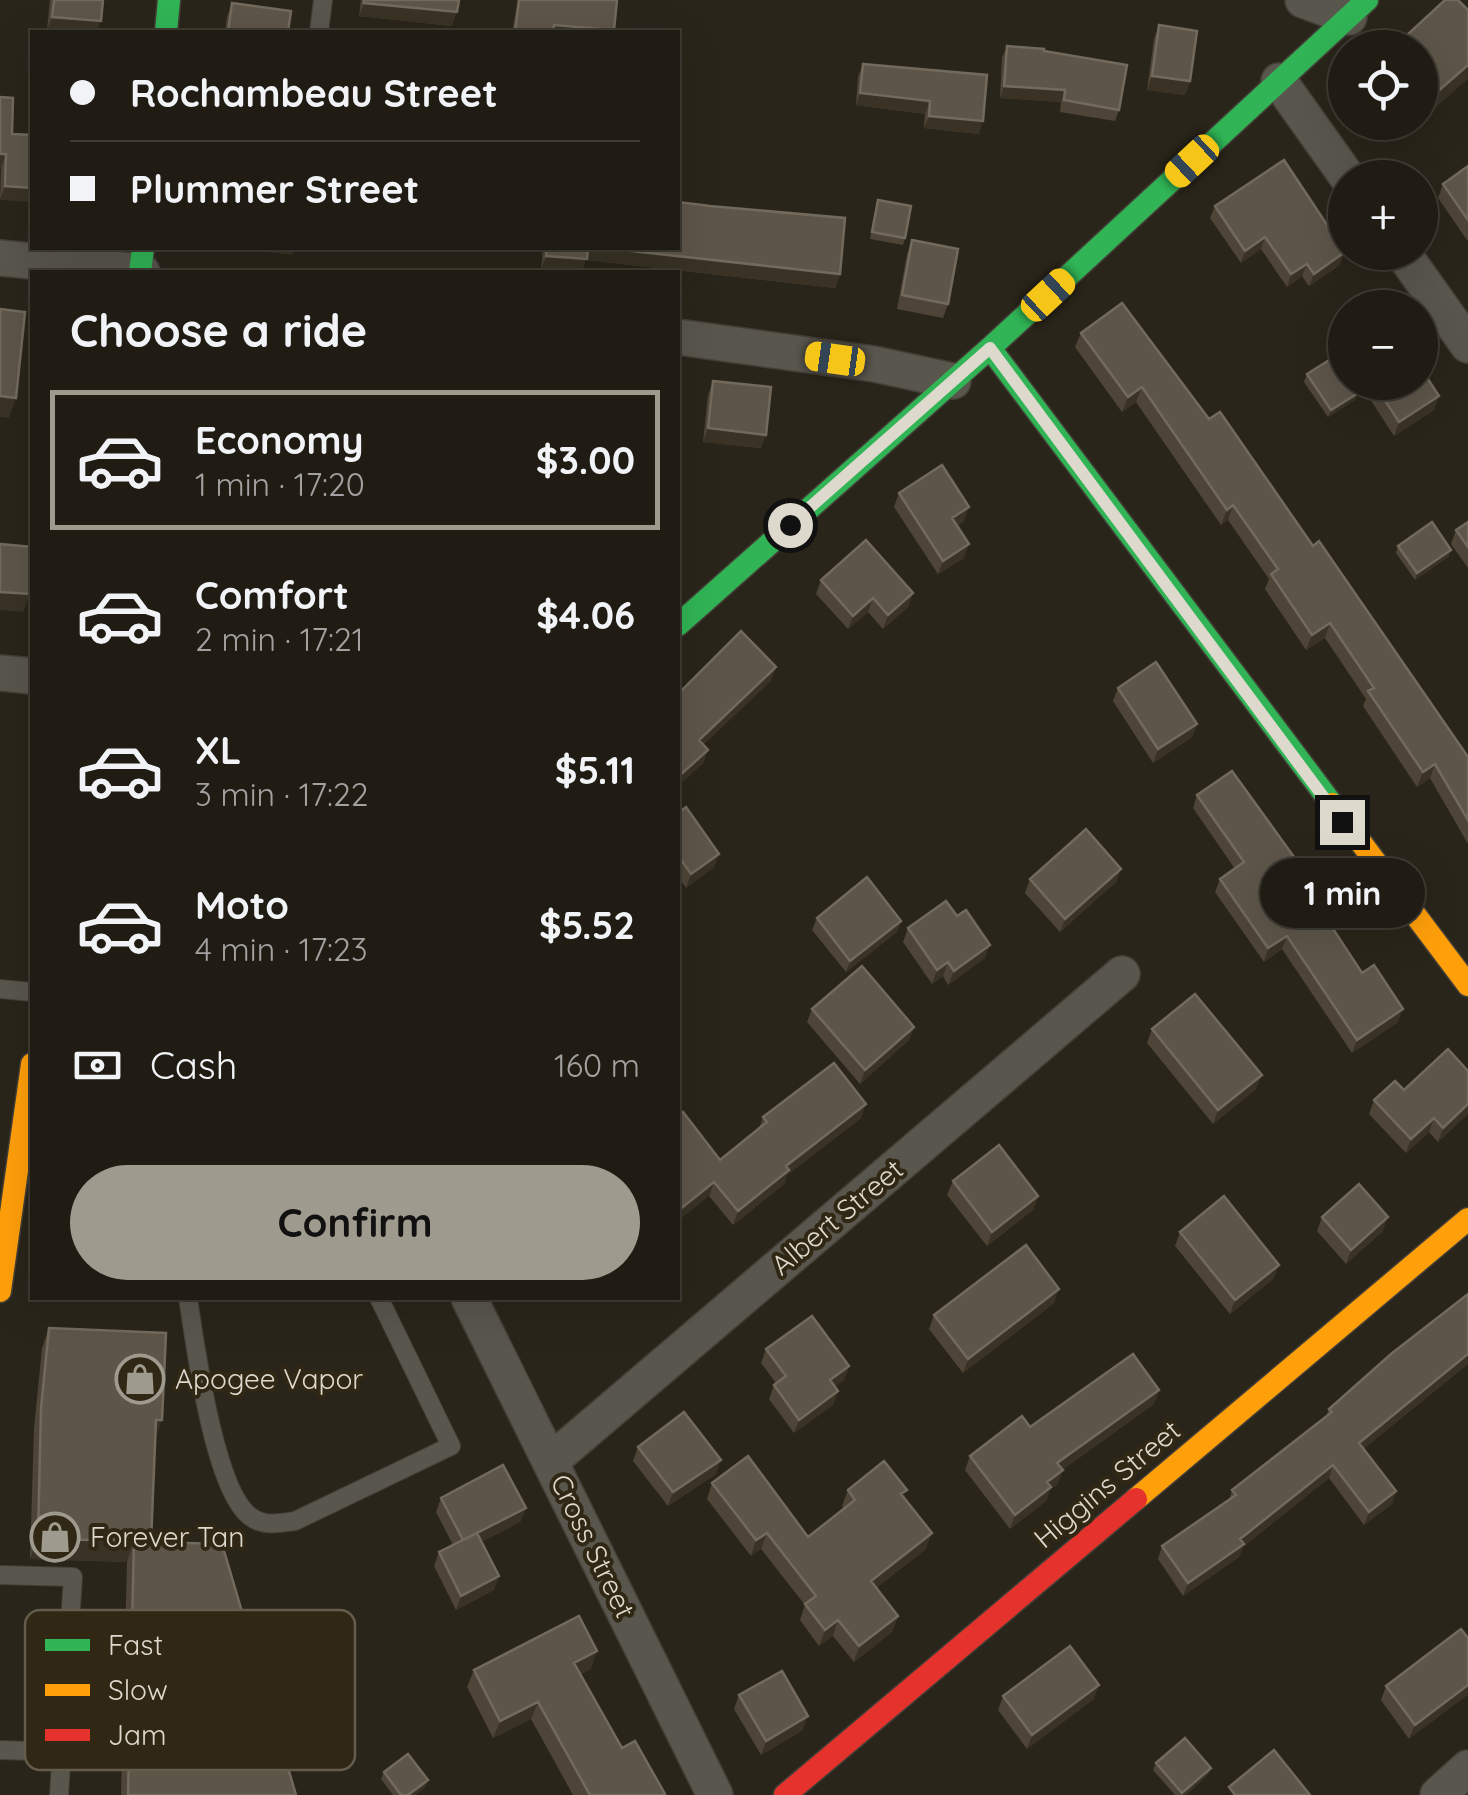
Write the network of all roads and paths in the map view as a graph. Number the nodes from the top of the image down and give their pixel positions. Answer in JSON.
{"nodes":[{"id":1,"x":169,"y":0,"type":"edge"},
{"id":2,"x":323,"y":0,"type":"edge"},
{"id":3,"x":1303,"y":0,"type":"edge"},
{"id":4,"x":1358,"y":9,"type":"edge"},
{"id":5,"x":166,"y":30,"type":"edge"},
{"id":6,"x":319,"y":30,"type":"edge"},
{"id":7,"x":1279,"y":81,"type":"junction"},
{"id":8,"x":1335,"y":160,"type":"edge"},
{"id":9,"x":0,"y":258,"type":"edge"},
{"id":10,"x":121,"y":270,"type":"edge"},
{"id":11,"x":1415,"y":270,"type":"edge"},
{"id":12,"x":680,"y":337,"type":"edge"},
{"id":13,"x":1468,"y":345,"type":"edge"},
{"id":14,"x":990,"y":348,"type":"junction"},
{"id":15,"x":954,"y":381,"type":"junction"},
{"id":16,"x":680,"y":623,"type":"edge"},
{"id":17,"x":0,"y":672,"type":"edge"},
{"id":18,"x":30,"y":676,"type":"edge"},
{"id":19,"x":1122,"y":974,"type":"dead end"},
{"id":20,"x":1468,"y":985,"type":"edge"},
{"id":21,"x":0,"y":989,"type":"edge"},
{"id":22,"x":30,"y":992,"type":"edge"},
{"id":23,"x":30,"y":1080,"type":"edge"},
{"id":24,"x":15,"y":1200,"type":"edge"},
{"id":25,"x":1468,"y":1219,"type":"edge"},
{"id":26,"x":6,"y":1288,"type":"edge"},
{"id":27,"x":188,"y":1300,"type":"edge"},
{"id":28,"x":380,"y":1300,"type":"edge"},
{"id":29,"x":470,"y":1300,"type":"edge"},
{"id":30,"x":551,"y":1460,"type":"junction"},
{"id":31,"x":0,"y":1575,"type":"edge"},
{"id":32,"x":71,"y":1610,"type":"edge"},
{"id":33,"x":0,"y":1750,"type":"edge"},
{"id":34,"x":25,"y":1751,"type":"edge"},
{"id":35,"x":1468,"y":1768,"type":"edge"},
{"id":36,"x":61,"y":1770,"type":"edge"},
{"id":37,"x":59,"y":1795,"type":"edge"},
{"id":38,"x":714,"y":1795,"type":"edge"},
{"id":39,"x":784,"y":1795,"type":"edge"},
{"id":40,"x":1438,"y":1795,"type":"edge"}],
"edges":[{"from":1,"to":5,"type":"street"},
{"from":2,"to":6,"type":"lane"},
{"from":3,"to":4,"type":"street"},
{"from":4,"to":7,"type":"street"},
{"from":7,"to":8,"type":"street"},
{"from":7,"to":14,"type":"street"},
{"from":9,"to":10,"type":"street"},
{"from":11,"to":13,"type":"street"},
{"from":12,"to":15,"type":"street"},
{"from":14,"to":15,"type":"street"},
{"from":14,"to":20,"type":"street"},
{"from":15,"to":16,"type":"street"},
{"from":17,"to":18,"type":"street"},
{"from":19,"to":30,"type":"street","name":"Albert Street"},
{"from":21,"to":22,"type":"lane"},
{"from":23,"to":24,"type":"street"},
{"from":24,"to":26,"type":"street"},
{"from":25,"to":39,"type":"street","name":"Higgins Street"},
{"from":27,"to":28,"type":"lane"},
{"from":29,"to":30,"type":"street","name":"Cross Street"},
{"from":30,"to":38,"type":"street","name":"Cross Street"},
{"from":31,"to":32,"type":"lane"},
{"from":33,"to":34,"type":"lane"},
{"from":35,"to":40,"type":"street"},
{"from":36,"to":37,"type":"lane"}]}
